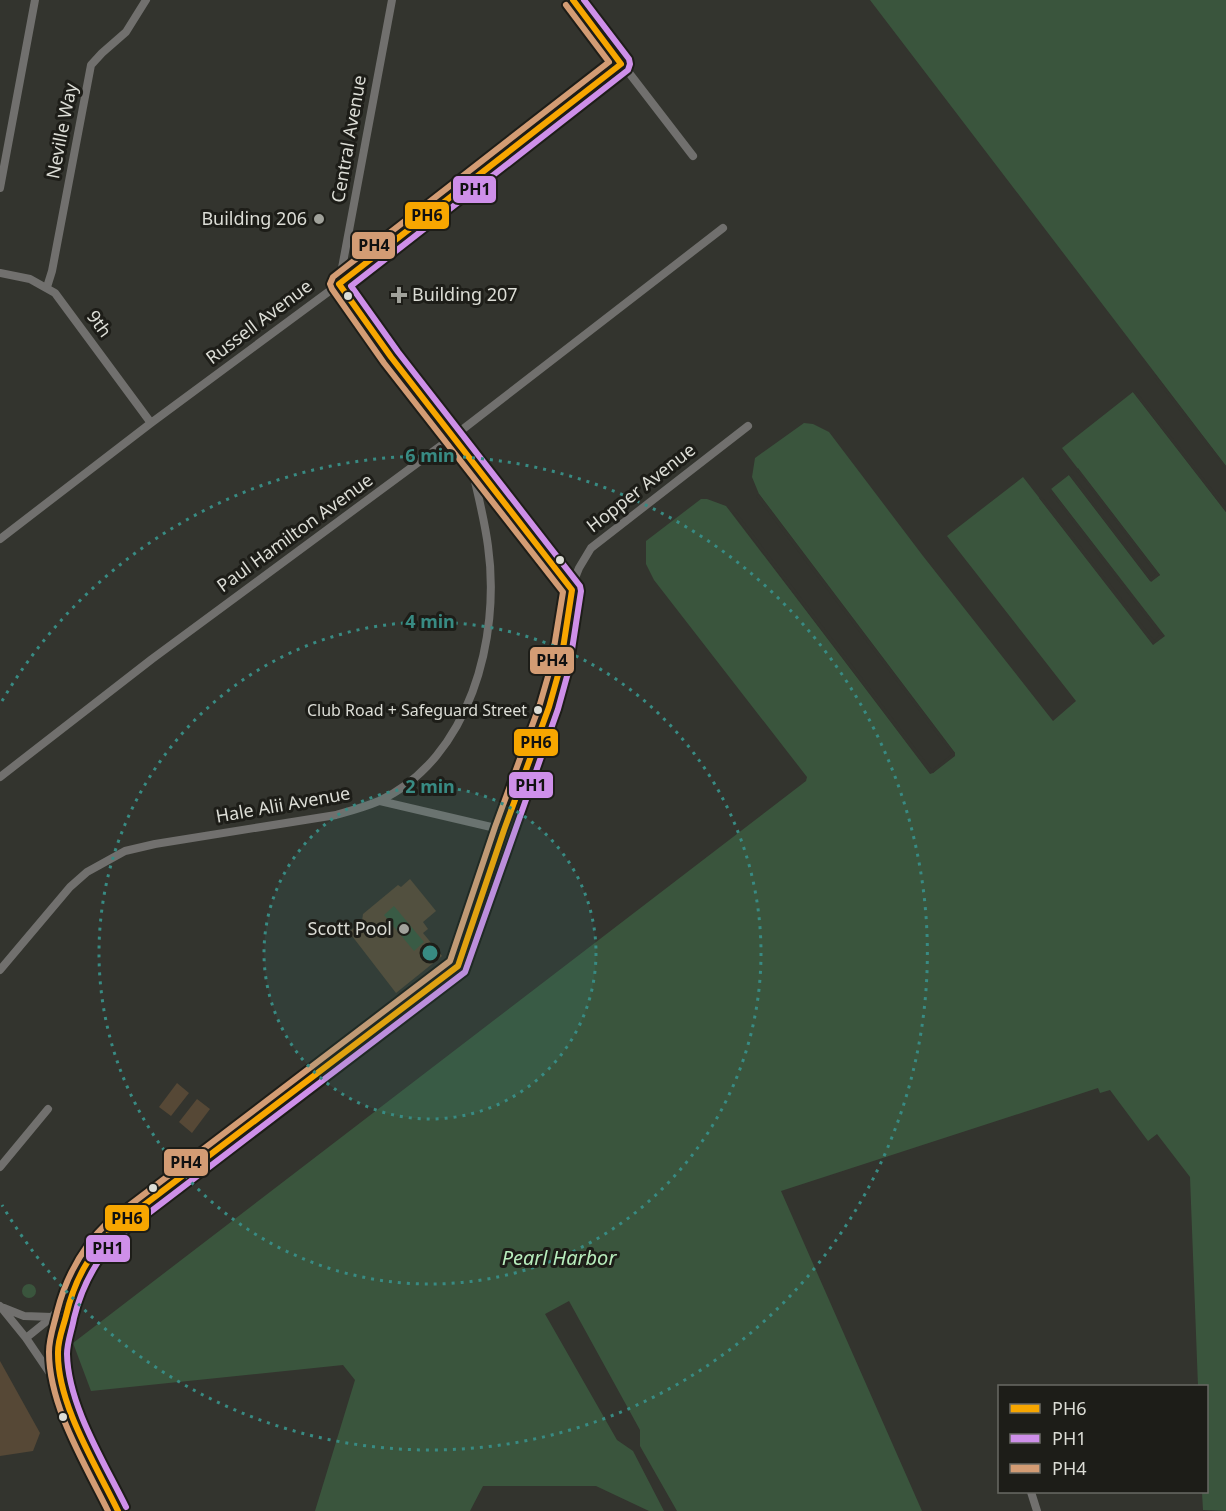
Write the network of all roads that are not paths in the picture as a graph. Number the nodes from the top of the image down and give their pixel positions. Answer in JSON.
{"nodes":[{"id":1,"x":35,"y":0,"type":"edge"},
{"id":2,"x":146,"y":0,"type":"edge"},
{"id":3,"x":392,"y":0,"type":"edge"},
{"id":4,"x":573,"y":0,"type":"edge"},
{"id":5,"x":621,"y":64,"type":"junction"},
{"id":6,"x":693,"y":156,"type":"dead end"},
{"id":7,"x":0,"y":188,"type":"edge"},
{"id":8,"x":723,"y":228,"type":"dead end"},
{"id":9,"x":0,"y":273,"type":"edge"},
{"id":10,"x":339,"y":284,"type":"junction"},
{"id":11,"x":47,"y":287,"type":"junction"},
{"id":12,"x":151,"y":423,"type":"junction"},
{"id":13,"x":748,"y":426,"type":"dead end"},
{"id":14,"x":454,"y":436,"type":"junction"},
{"id":15,"x":469,"y":456,"type":"junction"},
{"id":16,"x":0,"y":539,"type":"edge"},
{"id":17,"x":572,"y":590,"type":"junction"},
{"id":18,"x":0,"y":777,"type":"edge"},
{"id":19,"x":380,"y":801,"type":"junction"},
{"id":20,"x":504,"y":830,"type":"junction"},
{"id":21,"x":0,"y":970,"type":"edge"},
{"id":22,"x":48,"y":1109,"type":"dead end"},
{"id":23,"x":0,"y":1167,"type":"edge"},
{"id":24,"x":69,"y":1298,"type":"junction"},
{"id":25,"x":1,"y":1306,"type":"edge"},
{"id":26,"x":52,"y":1317,"type":"junction"},
{"id":27,"x":27,"y":1338,"type":"junction"},
{"id":28,"x":64,"y":1394,"type":"junction"},
{"id":29,"x":1032,"y":1493,"type":"edge"},
{"id":30,"x":118,"y":1511,"type":"edge"},
{"id":31,"x":1037,"y":1511,"type":"edge"}],
"edges":[{"from":1,"to":7,"type":"street"},
{"from":2,"to":11,"type":"street","name":"Neville Way"},
{"from":3,"to":10,"type":"street","name":"Central Avenue"},
{"from":4,"to":5,"type":"street"},
{"from":5,"to":6,"type":"street"},
{"from":5,"to":10,"type":"street","name":"Russell Avenue"},
{"from":8,"to":14,"type":"street","name":"Paul Hamilton Avenue"},
{"from":9,"to":11,"type":"street","name":"9th"},
{"from":10,"to":12,"type":"street","name":"Russell Avenue"},
{"from":10,"to":14,"type":"street"},
{"from":11,"to":12,"type":"street","name":"9th"},
{"from":12,"to":16,"type":"street","name":"Russell Avenue"},
{"from":13,"to":17,"type":"street","name":"Hopper Avenue"},
{"from":14,"to":15,"type":"street"},
{"from":14,"to":18,"type":"street","name":"Paul Hamilton Avenue"},
{"from":15,"to":17,"type":"street"},
{"from":15,"to":19,"type":"street","name":"Hale Alii Avenue"},
{"from":17,"to":20,"type":"street","name":"Hopper Avenue"},
{"from":19,"to":20,"type":"street"},
{"from":19,"to":21,"type":"street","name":"Hale Alii Avenue"},
{"from":20,"to":24,"type":"street","name":"Hopper Avenue"},
{"from":22,"to":23,"type":"street"},
{"from":24,"to":26,"type":"street"},
{"from":24,"to":28,"type":"street"},
{"from":25,"to":26,"type":"street"},
{"from":25,"to":27,"type":"street"},
{"from":26,"to":27,"type":"street"},
{"from":27,"to":28,"type":"street"},
{"from":28,"to":30,"type":"street"},
{"from":29,"to":31,"type":"street"}]}
